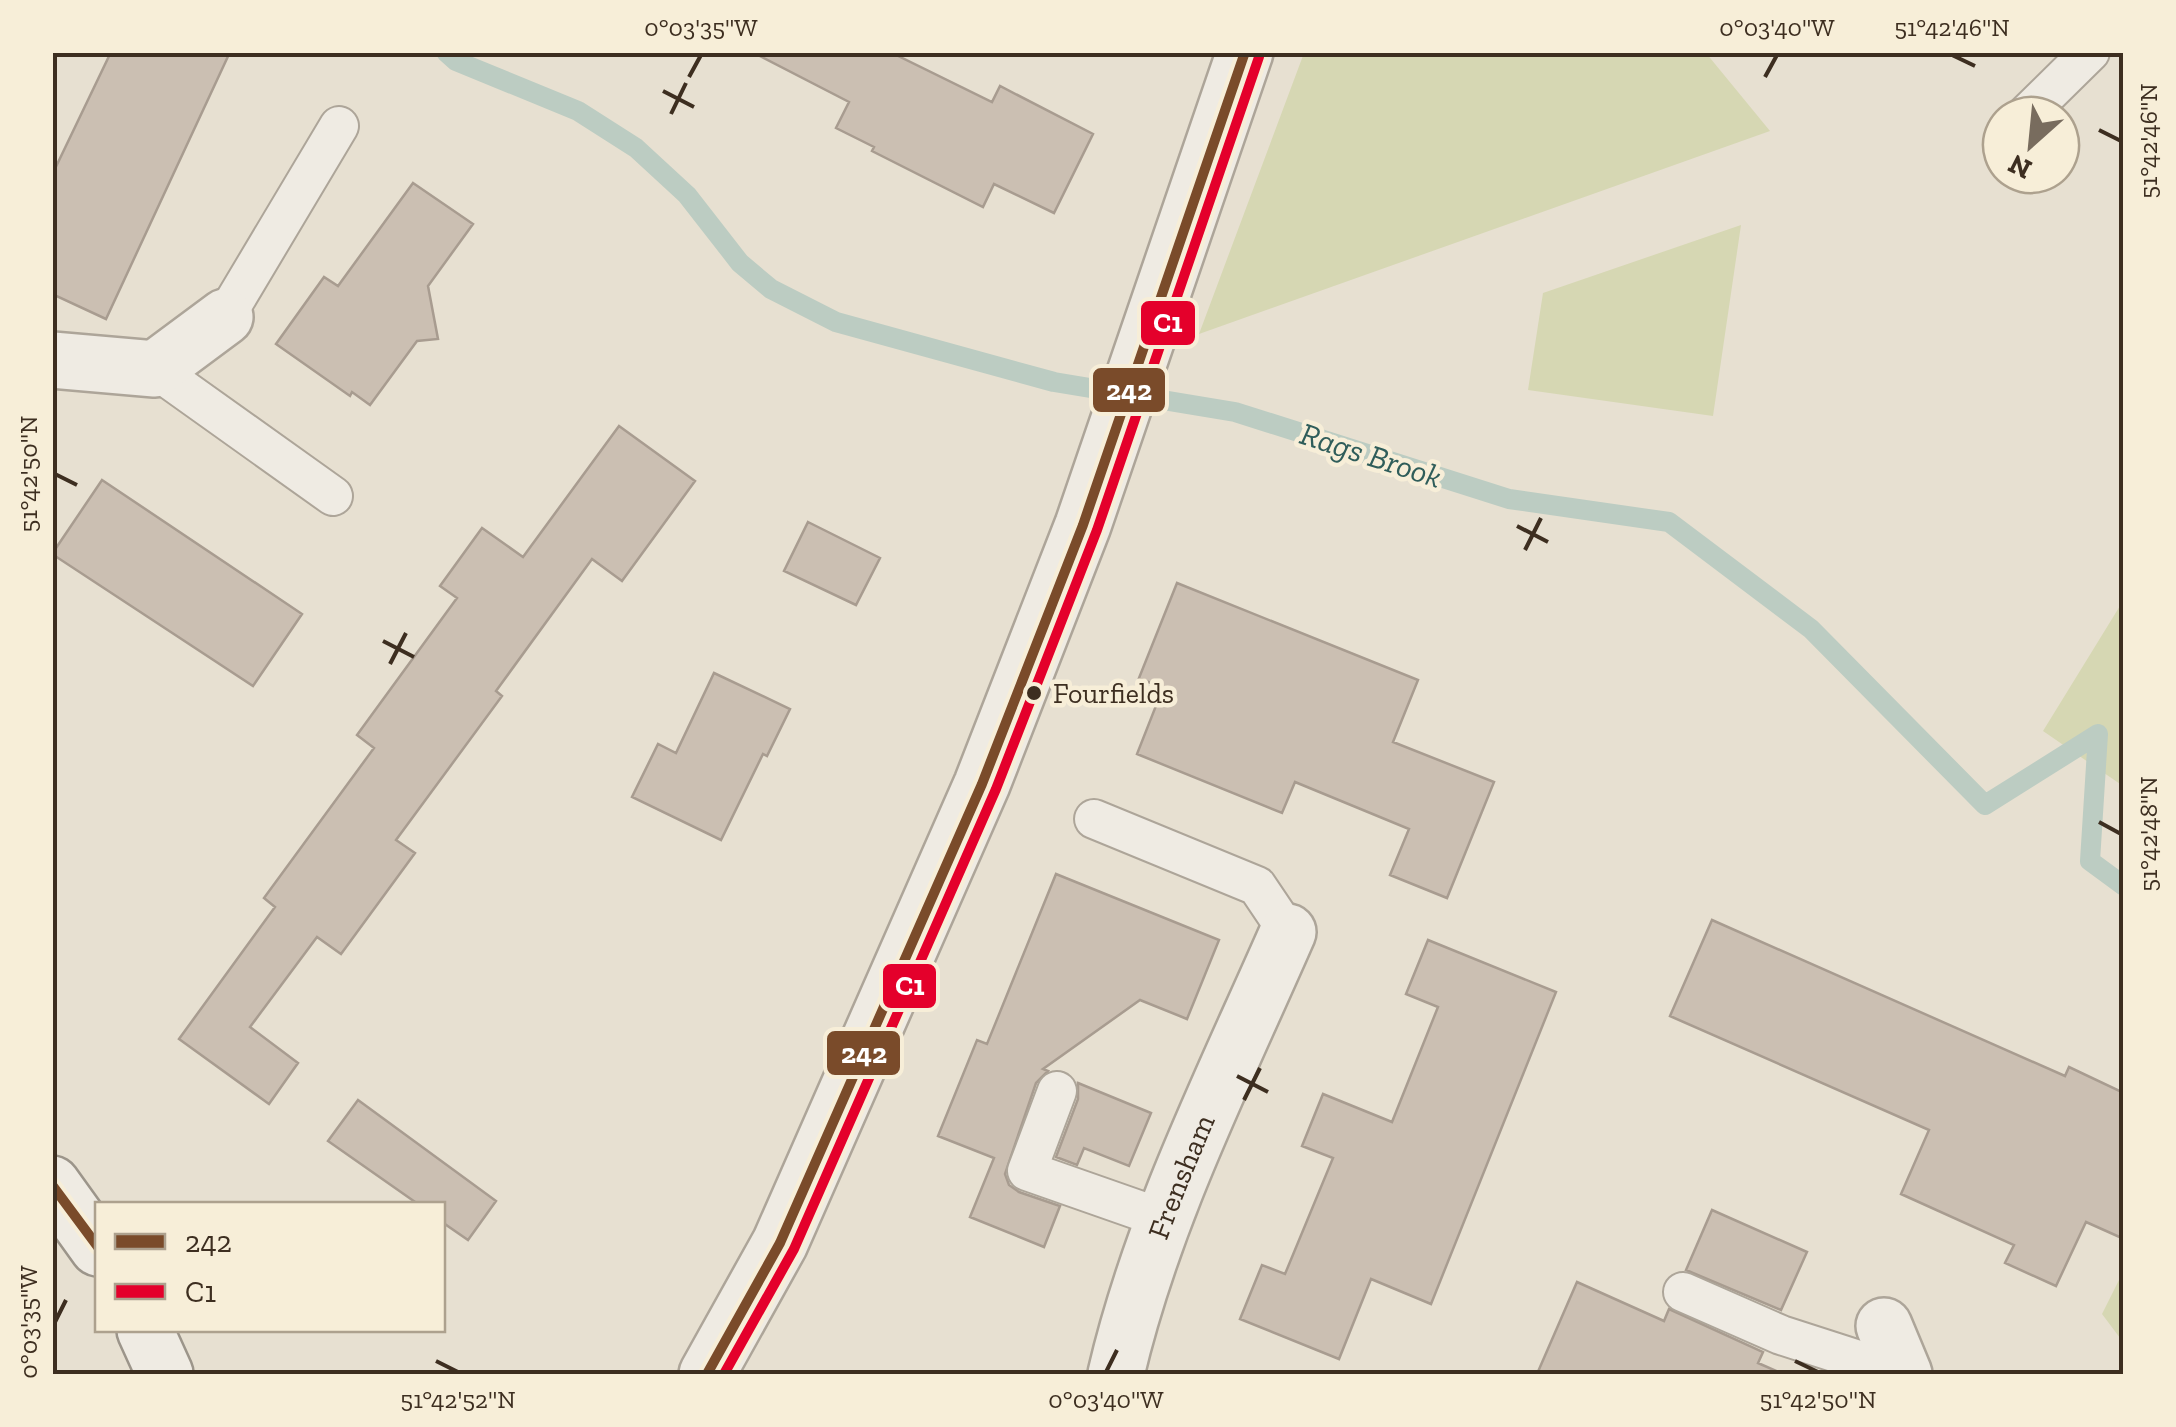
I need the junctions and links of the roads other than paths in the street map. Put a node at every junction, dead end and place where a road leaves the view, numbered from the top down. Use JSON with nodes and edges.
{"nodes":[{"id":1,"x":1245,"y":52,"type":"edge"},
{"id":2,"x":2090,"y":52,"type":"edge"},
{"id":3,"x":2046,"y":95,"type":"edge"},
{"id":4,"x":339,"y":126,"type":"dead end"},
{"id":5,"x":224,"y":317,"type":"joint"},
{"id":6,"x":52,"y":360,"type":"edge"},
{"id":7,"x":156,"y":369,"type":"junction"},
{"id":8,"x":333,"y":496,"type":"dead end"},
{"id":9,"x":1094,"y":819,"type":"dead end"},
{"id":10,"x":1288,"y":932,"type":"joint"},
{"id":11,"x":1057,"y":1090,"type":"dead end"},
{"id":12,"x":52,"y":1184,"type":"edge"},
{"id":13,"x":1164,"y":1219,"type":"junction"},
{"id":14,"x":95,"y":1244,"type":"edge"},
{"id":15,"x":1683,"y":1292,"type":"dead end"},
{"id":16,"x":147,"y":1332,"type":"edge"},
{"id":17,"x":1897,"y":1358,"type":"edge"},
{"id":18,"x":165,"y":1374,"type":"edge"},
{"id":19,"x":706,"y":1374,"type":"edge"},
{"id":20,"x":1116,"y":1374,"type":"edge"}],
"edges":[{"from":1,"to":19,"type":"street"},
{"from":2,"to":3,"type":"lane"},
{"from":4,"to":5,"type":"lane"},
{"from":5,"to":7,"type":"street"},
{"from":6,"to":7,"type":"street"},
{"from":7,"to":8,"type":"lane"},
{"from":9,"to":10,"type":"lane"},
{"from":10,"to":13,"type":"street","name":"Frensham"},
{"from":11,"to":13,"type":"lane"},
{"from":12,"to":14,"type":"street"},
{"from":13,"to":20,"type":"street","name":"Frensham"},
{"from":15,"to":17,"type":"lane"},
{"from":16,"to":18,"type":"street"}]}
